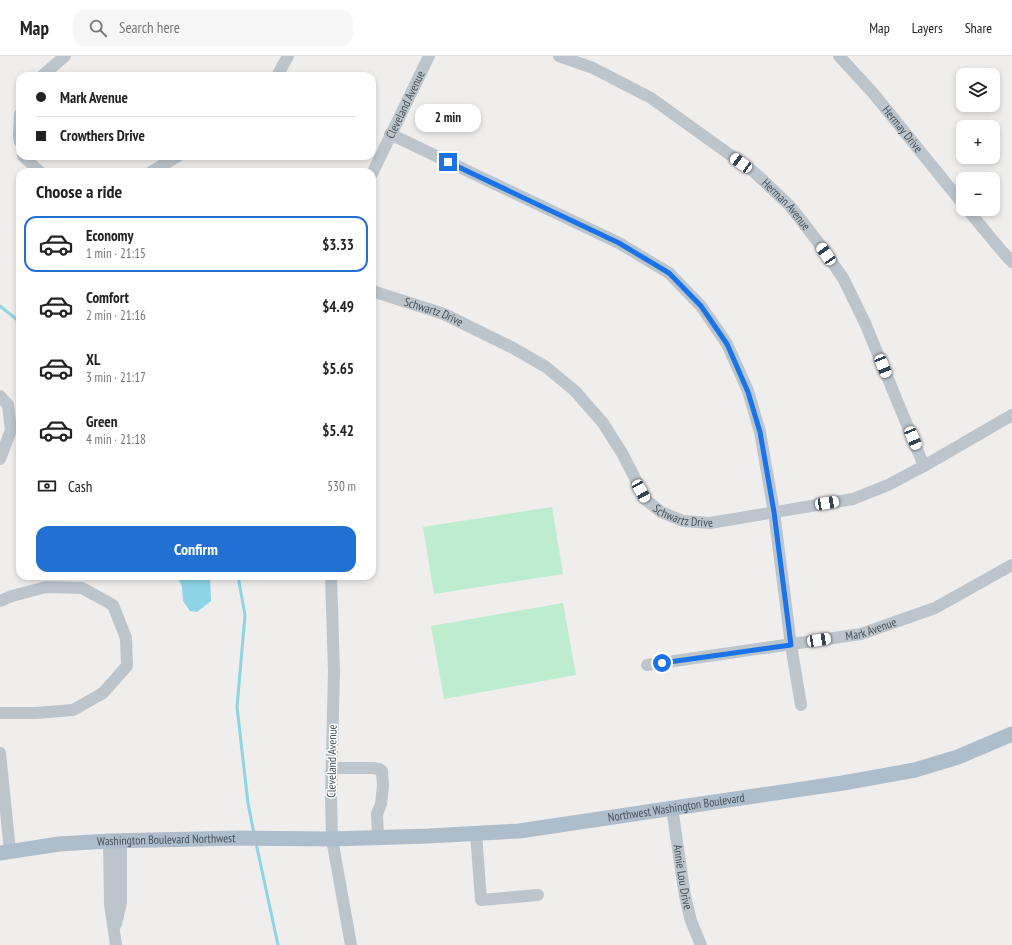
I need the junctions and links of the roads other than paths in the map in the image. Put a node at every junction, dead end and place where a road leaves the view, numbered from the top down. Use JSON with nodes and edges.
{"nodes":[{"id":1,"x":65,"y":56,"type":"edge"},
{"id":2,"x":288,"y":56,"type":"edge"},
{"id":3,"x":429,"y":56,"type":"edge"},
{"id":4,"x":559,"y":56,"type":"edge"},
{"id":5,"x":839,"y":56,"type":"edge"},
{"id":6,"x":47,"y":72,"type":"edge"},
{"id":7,"x":279,"y":72,"type":"edge"},
{"id":8,"x":390,"y":134,"type":"junction"},
{"id":9,"x":27,"y":160,"type":"edge"},
{"id":10,"x":172,"y":160,"type":"edge"},
{"id":11,"x":36,"y":168,"type":"edge"},
{"id":12,"x":158,"y":168,"type":"edge"},
{"id":13,"x":375,"y":168,"type":"edge"},
{"id":14,"x":956,"y":195,"type":"edge"},
{"id":15,"x":973,"y":216,"type":"edge"},
{"id":16,"x":1012,"y":262,"type":"edge"},
{"id":17,"x":376,"y":292,"type":"edge"},
{"id":18,"x":0,"y":396,"type":"edge"},
{"id":19,"x":1012,"y":415,"type":"edge"},
{"id":20,"x":0,"y":460,"type":"edge"},
{"id":21,"x":924,"y":466,"type":"junction"},
{"id":22,"x":774,"y":512,"type":"junction"},
{"id":23,"x":1012,"y":565,"type":"edge"},
{"id":24,"x":331,"y":580,"type":"edge"},
{"id":25,"x":0,"y":601,"type":"edge"},
{"id":26,"x":791,"y":645,"type":"junction"},
{"id":27,"x":647,"y":665,"type":"dead end"},
{"id":28,"x":801,"y":705,"type":"dead end"},
{"id":29,"x":0,"y":712,"type":"edge"},
{"id":30,"x":1012,"y":734,"type":"edge"},
{"id":31,"x":0,"y":753,"type":"edge"},
{"id":32,"x":332,"y":768,"type":"junction"},
{"id":33,"x":672,"y":808,"type":"junction"},
{"id":34,"x":476,"y":833,"type":"junction"},
{"id":35,"x":378,"y":837,"type":"junction"},
{"id":36,"x":332,"y":839,"type":"junction"},
{"id":37,"x":115,"y":841,"type":"junction"},
{"id":38,"x":5,"y":852,"type":"edge"},
{"id":39,"x":538,"y":895,"type":"dead end"},
{"id":40,"x":116,"y":945,"type":"edge"},
{"id":41,"x":351,"y":945,"type":"edge"},
{"id":42,"x":701,"y":945,"type":"edge"}],
"edges":[{"from":1,"to":6,"type":"street"},
{"from":2,"to":7,"type":"street"},
{"from":3,"to":8,"type":"street","name":"Cleveland Avenue"},
{"from":4,"to":21,"type":"street","name":"Herman Avenue"},
{"from":5,"to":14,"type":"street","name":"Hermay Drive"},
{"from":8,"to":13,"type":"street","name":"Cleveland Avenue"},
{"from":8,"to":22,"type":"street"},
{"from":9,"to":11,"type":"street"},
{"from":10,"to":12,"type":"street"},
{"from":15,"to":16,"type":"street"},
{"from":17,"to":22,"type":"street","name":"Schwartz Drive"},
{"from":18,"to":20,"type":"street"},
{"from":19,"to":21,"type":"street","name":"Schwartz Drive"},
{"from":21,"to":22,"type":"street","name":"Schwartz Drive"},
{"from":22,"to":26,"type":"street"},
{"from":23,"to":26,"type":"street","name":"Mark Avenue"},
{"from":24,"to":32,"type":"street","name":"Cleveland Avenue"},
{"from":25,"to":29,"type":"street"},
{"from":26,"to":27,"type":"street","name":"Mark Avenue"},
{"from":26,"to":28,"type":"street"},
{"from":30,"to":33,"type":"main road","name":"Northwest Washington Boulevard"},
{"from":31,"to":38,"type":"street"},
{"from":32,"to":35,"type":"street"},
{"from":32,"to":36,"type":"street","name":"Cleveland Avenue"},
{"from":33,"to":34,"type":"main road","name":"Northwest Washington Boulevard"},
{"from":33,"to":42,"type":"street","name":"Annie Lou Drive"},
{"from":34,"to":35,"type":"main road","name":"Northwest Washington Boulevard"},
{"from":34,"to":39,"type":"street"},
{"from":35,"to":36,"type":"main road","name":"Northwest Washington Boulevard"},
{"from":36,"to":37,"type":"main road","name":"Washington Boulevard Northwest"},
{"from":36,"to":41,"type":"street","name":"Cleveland Avenue"},
{"from":37,"to":38,"type":"main road","name":"Washington Boulevard Northwest"},
{"from":37,"to":40,"type":"street"}]}
